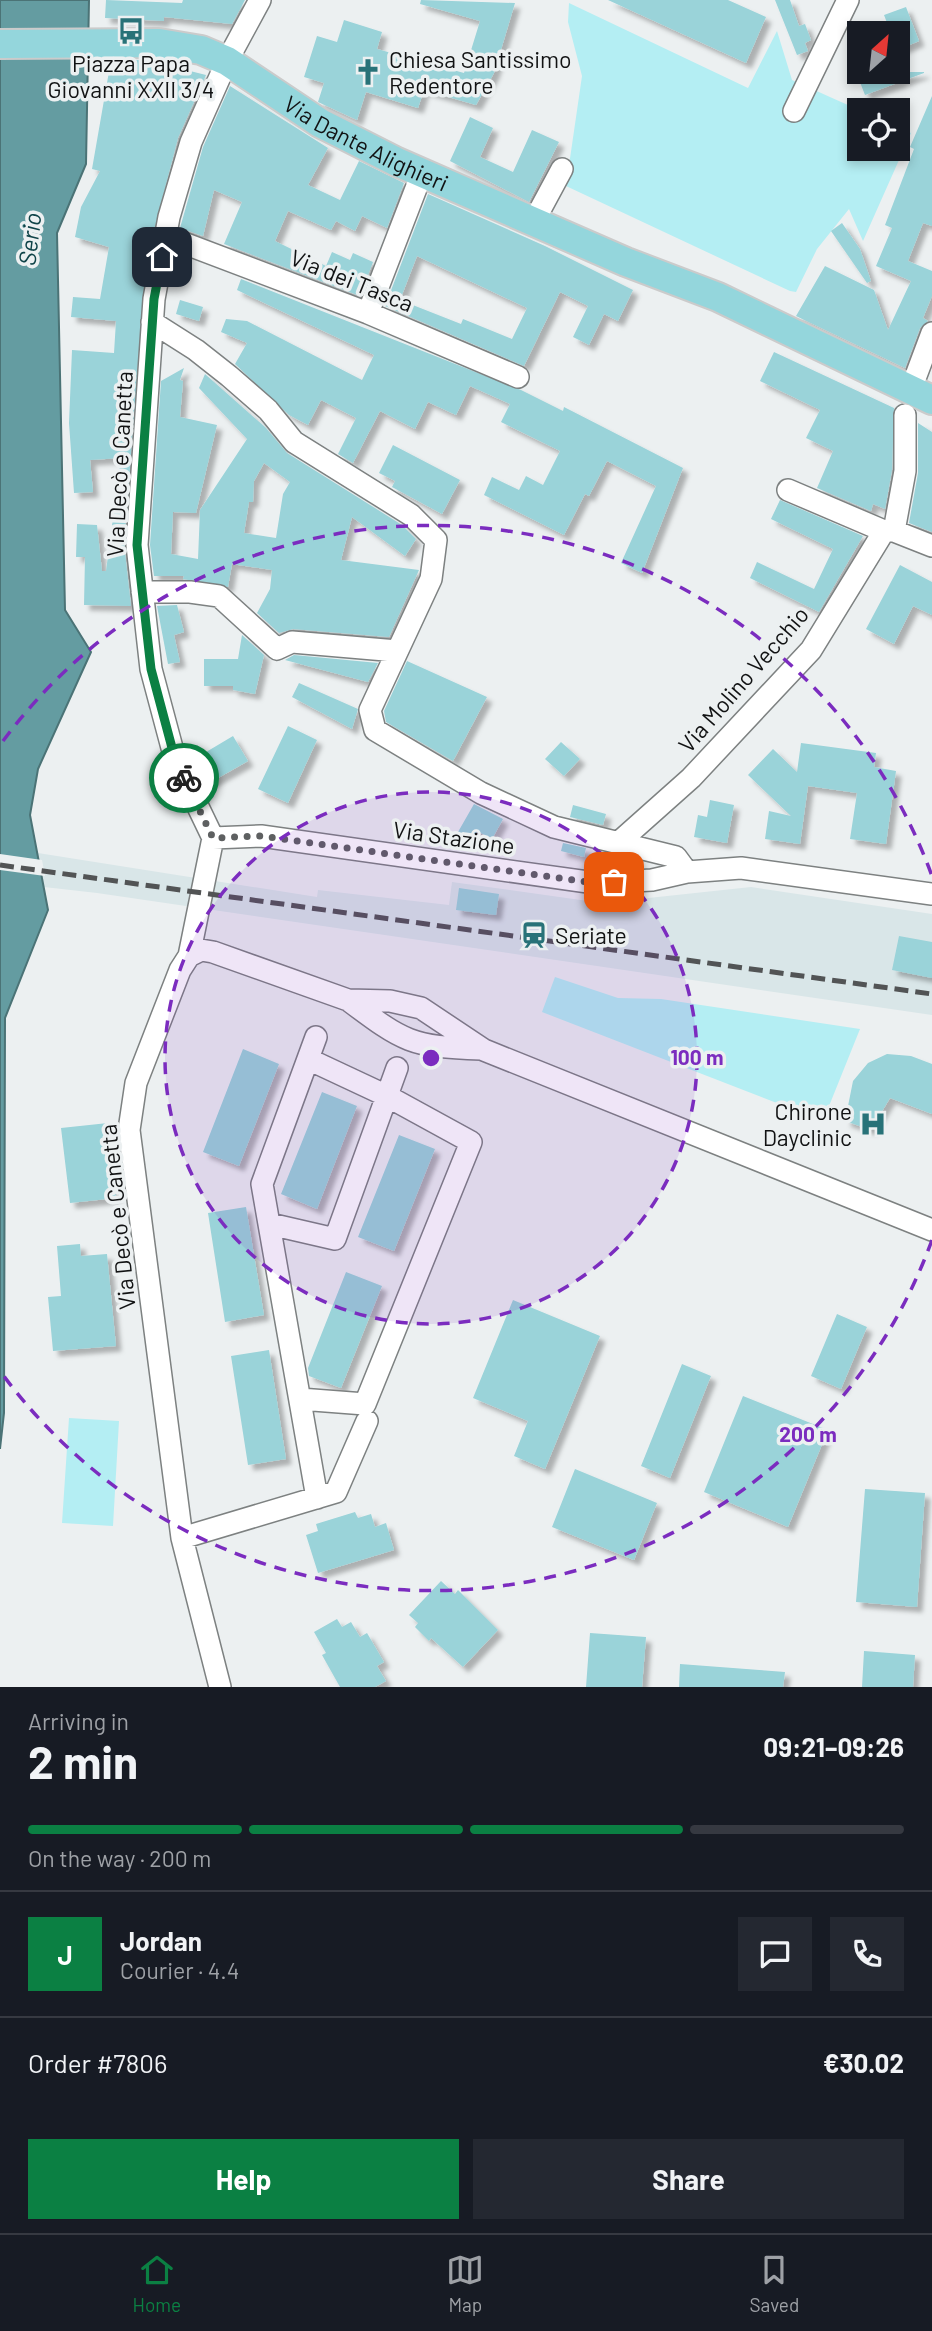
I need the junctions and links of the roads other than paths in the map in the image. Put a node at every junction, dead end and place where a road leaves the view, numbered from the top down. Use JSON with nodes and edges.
{"nodes":[{"id":1,"x":260,"y":0,"type":"edge"},
{"id":2,"x":848,"y":0,"type":"edge"},
{"id":3,"x":0,"y":44,"type":"edge"},
{"id":4,"x":228,"y":61,"type":"junction"},
{"id":5,"x":794,"y":111,"type":"dead end"},
{"id":6,"x":562,"y":169,"type":"dead end"},
{"id":7,"x":422,"y":173,"type":"junction"},
{"id":8,"x":534,"y":221,"type":"junction"},
{"id":9,"x":165,"y":236,"type":"junction"},
{"id":10,"x":368,"y":313,"type":"junction"},
{"id":11,"x":152,"y":322,"type":"junction"},
{"id":12,"x":932,"y":333,"type":"edge"},
{"id":13,"x":518,"y":377,"type":"dead end"},
{"id":14,"x":920,"y":406,"type":"edge"},
{"id":15,"x":788,"y":489,"type":"dead end"},
{"id":16,"x":889,"y":531,"type":"junction"},
{"id":17,"x":932,"y":547,"type":"edge"},
{"id":18,"x":142,"y":592,"type":"junction"},
{"id":19,"x":397,"y":651,"type":"junction"},
{"id":20,"x":213,"y":838,"type":"junction"},
{"id":21,"x":618,"y":843,"type":"junction"},
{"id":22,"x":687,"y":872,"type":"junction"},
{"id":23,"x":932,"y":894,"type":"edge"},
{"id":24,"x":189,"y":956,"type":"junction"},
{"id":25,"x":348,"y":1000,"type":"junction"},
{"id":26,"x":390,"y":1001,"type":"junction"},
{"id":27,"x":379,"y":1023,"type":"junction"},
{"id":28,"x":316,"y":1037,"type":"dead end"},
{"id":29,"x":444,"y":1038,"type":"junction"},
{"id":30,"x":308,"y":1059,"type":"junction"},
{"id":31,"x":397,"y":1068,"type":"dead end"},
{"id":32,"x":387,"y":1096,"type":"junction"},
{"id":33,"x":270,"y":1224,"type":"junction"},
{"id":34,"x":932,"y":1230,"type":"edge"},
{"id":35,"x":300,"y":1399,"type":"junction"},
{"id":36,"x":367,"y":1421,"type":"dead end"},
{"id":37,"x":317,"y":1498,"type":"junction"},
{"id":38,"x":182,"y":1538,"type":"junction"},
{"id":39,"x":220,"y":1687,"type":"edge"}],
"edges":[{"from":1,"to":4,"type":"street","name":"Via Decò e Canetta"},
{"from":2,"to":5,"type":"street"},
{"from":3,"to":4,"type":"main road","name":"Via Dante Alighieri"},
{"from":4,"to":7,"type":"main road","name":"Via Dante Alighieri"},
{"from":4,"to":9,"type":"street","name":"Via Decò e Canetta"},
{"from":6,"to":8,"type":"street"},
{"from":7,"to":8,"type":"main road","name":"Via Dante Alighieri"},
{"from":7,"to":10,"type":"street"},
{"from":8,"to":14,"type":"main road","name":"Via Dante Alighieri"},
{"from":9,"to":10,"type":"street","name":"Via dei Tasca"},
{"from":9,"to":11,"type":"street","name":"Via Decò e Canetta"},
{"from":10,"to":13,"type":"street","name":"Via dei Tasca"},
{"from":11,"to":18,"type":"street","name":"Via Decò e Canetta"},
{"from":11,"to":19,"type":"street"},
{"from":12,"to":14,"type":"street"},
{"from":14,"to":16,"type":"street","name":"Via Molino Vecchio"},
{"from":15,"to":16,"type":"street"},
{"from":16,"to":17,"type":"street"},
{"from":16,"to":21,"type":"street","name":"Via Molino Vecchio"},
{"from":18,"to":19,"type":"street"},
{"from":18,"to":20,"type":"street","name":"Via Decò e Canetta"},
{"from":19,"to":21,"type":"street"},
{"from":20,"to":22,"type":"street","name":"Via Stazione"},
{"from":20,"to":24,"type":"street","name":"Via Decò e Canetta"},
{"from":21,"to":22,"type":"street"},
{"from":22,"to":23,"type":"street","name":"Via Stazione"},
{"from":24,"to":25,"type":"street"},
{"from":24,"to":38,"type":"street","name":"Via Decò e Canetta"},
{"from":25,"to":26,"type":"street"},
{"from":25,"to":27,"type":"street"},
{"from":26,"to":27,"type":"street"},
{"from":26,"to":29,"type":"street"},
{"from":27,"to":29,"type":"street"},
{"from":28,"to":30,"type":"street"},
{"from":29,"to":34,"type":"street"},
{"from":30,"to":32,"type":"street"},
{"from":30,"to":33,"type":"street"},
{"from":31,"to":32,"type":"street"},
{"from":32,"to":33,"type":"street"},
{"from":32,"to":35,"type":"street"},
{"from":33,"to":35,"type":"street"},
{"from":35,"to":37,"type":"street"},
{"from":36,"to":37,"type":"street"},
{"from":37,"to":38,"type":"street"},
{"from":38,"to":39,"type":"street","name":"Via Decò e Canetta"}]}
